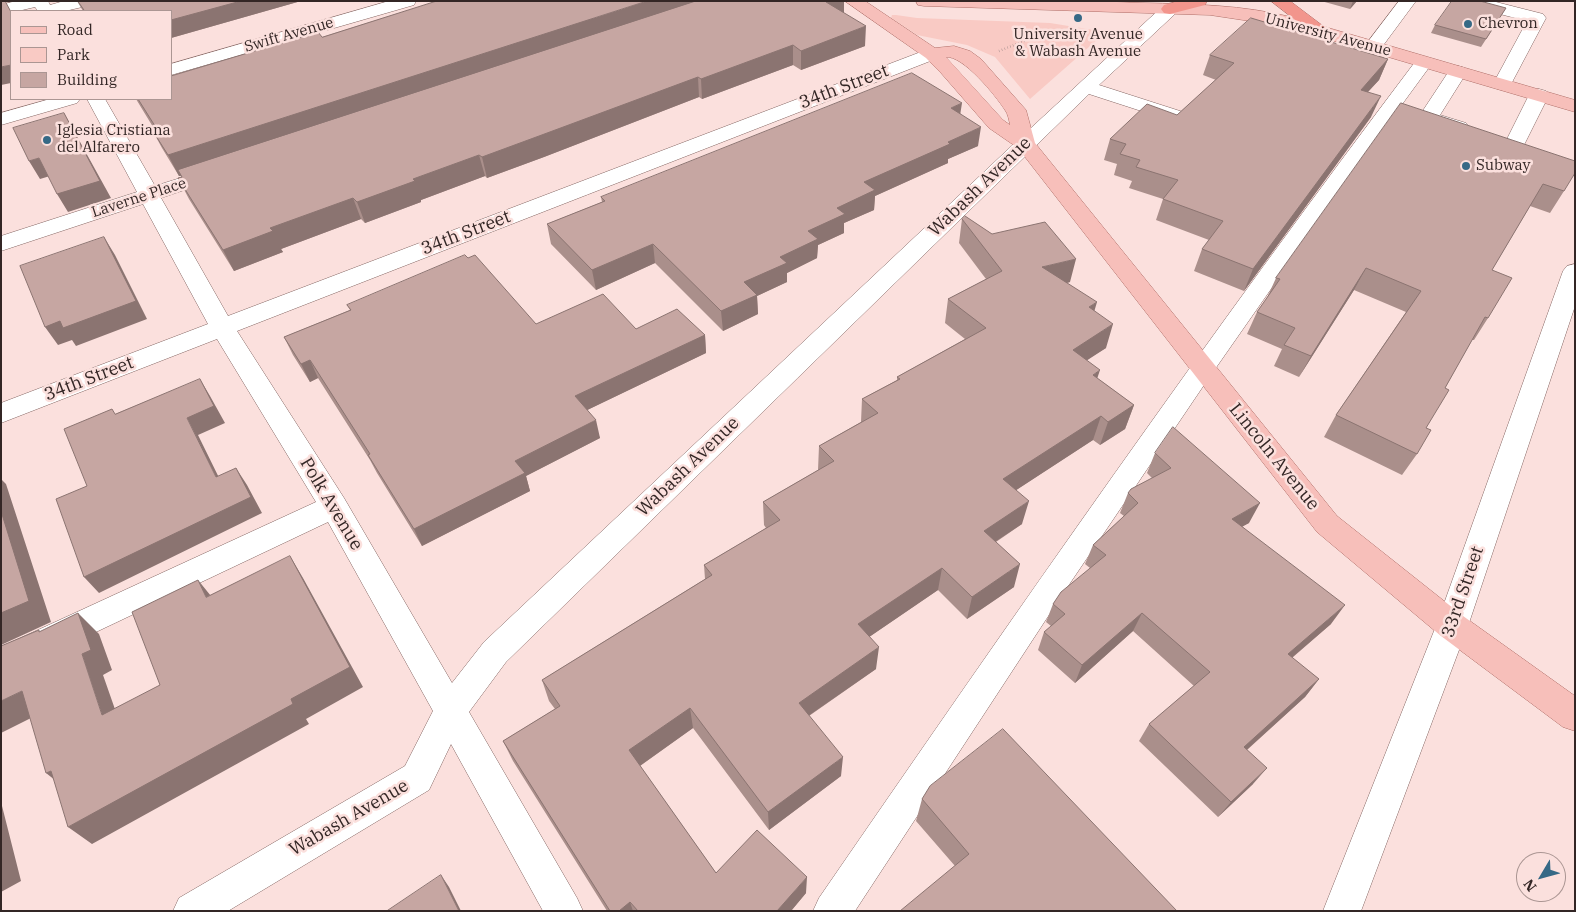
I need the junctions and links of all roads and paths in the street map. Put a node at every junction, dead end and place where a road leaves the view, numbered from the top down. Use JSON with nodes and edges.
{"nodes":[{"id":1,"x":39,"y":1,"type":"edge"},
{"id":2,"x":84,"y":1,"type":"edge"},
{"id":3,"x":408,"y":1,"type":"edge"},
{"id":4,"x":854,"y":1,"type":"edge"},
{"id":5,"x":924,"y":1,"type":"edge"},
{"id":6,"x":1199,"y":1,"type":"edge"},
{"id":7,"x":1279,"y":1,"type":"edge"},
{"id":8,"x":1408,"y":1,"type":"edge"},
{"id":9,"x":1471,"y":1,"type":"edge"},
{"id":10,"x":1175,"y":5,"type":"edge"},
{"id":11,"x":1,"y":10,"type":"edge"},
{"id":12,"x":50,"y":10,"type":"edge"},
{"id":13,"x":1055,"y":29,"type":"dead end"},
{"id":14,"x":1322,"y":32,"type":"junction"},
{"id":15,"x":1373,"y":47,"type":"junction"},
{"id":16,"x":995,"y":52,"type":"dead end"},
{"id":17,"x":932,"y":54,"type":"junction"},
{"id":18,"x":1424,"y":62,"type":"junction"},
{"id":19,"x":172,"y":70,"type":"edge"},
{"id":20,"x":1458,"y":72,"type":"junction"},
{"id":21,"x":1502,"y":84,"type":"junction"},
{"id":22,"x":1086,"y":87,"type":"junction"},
{"id":23,"x":1539,"y":95,"type":"junction"},
{"id":24,"x":67,"y":100,"type":"edge"},
{"id":25,"x":97,"y":100,"type":"edge"},
{"id":26,"x":1575,"y":106,"type":"edge"},
{"id":27,"x":1176,"y":116,"type":"edge"},
{"id":28,"x":1,"y":119,"type":"edge"},
{"id":29,"x":1476,"y":133,"type":"edge"},
{"id":30,"x":1495,"y":139,"type":"edge"},
{"id":31,"x":1025,"y":144,"type":"junction"},
{"id":32,"x":234,"y":166,"type":"edge"},
{"id":33,"x":150,"y":195,"type":"junction"},
{"id":34,"x":1,"y":244,"type":"edge"},
{"id":35,"x":1575,"y":270,"type":"edge"},
{"id":36,"x":222,"y":327,"type":"junction"},
{"id":37,"x":1202,"y":367,"type":"junction"},
{"id":38,"x":1,"y":413,"type":"edge"},
{"id":39,"x":334,"y":506,"type":"junction"},
{"id":40,"x":1452,"y":626,"type":"junction"},
{"id":41,"x":1,"y":663,"type":"edge"},
{"id":42,"x":450,"y":711,"type":"junction"},
{"id":43,"x":1570,"y":712,"type":"edge"},
{"id":44,"x":192,"y":911,"type":"edge"},
{"id":45,"x":564,"y":911,"type":"edge"},
{"id":46,"x":832,"y":911,"type":"edge"},
{"id":47,"x":1342,"y":911,"type":"edge"}],
"edges":[{"from":1,"to":11,"type":"street"},
{"from":2,"to":12,"type":"street"},
{"from":3,"to":19,"type":"street","name":"Swift Avenue"},
{"from":4,"to":17,"type":"main road"},
{"from":5,"to":10,"type":"main road","name":"University Avenue"},
{"from":6,"to":10,"type":"highway"},
{"from":7,"to":14,"type":"highway"},
{"from":8,"to":15,"type":"street"},
{"from":9,"to":21,"type":"street"},
{"from":10,"to":14,"type":"main road","name":"University Avenue"},
{"from":10,"to":22,"type":"street","name":"Wabash Avenue"},
{"from":13,"to":16,"type":"path"},
{"from":14,"to":15,"type":"main road","name":"University Avenue"},
{"from":15,"to":18,"type":"main road","name":"University Avenue"},
{"from":17,"to":31,"type":"main road","name":"Lincoln Avenue"},
{"from":17,"to":31,"type":"main road","name":"Lincoln Avenue"},
{"from":17,"to":36,"type":"street","name":"34th Street"},
{"from":18,"to":20,"type":"main road","name":"University Avenue"},
{"from":18,"to":37,"type":"street"},
{"from":20,"to":21,"type":"main road","name":"University Avenue"},
{"from":20,"to":29,"type":"street"},
{"from":21,"to":23,"type":"main road","name":"University Avenue"},
{"from":22,"to":27,"type":"street"},
{"from":22,"to":31,"type":"street","name":"Wabash Avenue"},
{"from":23,"to":26,"type":"main road","name":"University Avenue"},
{"from":23,"to":30,"type":"street"},
{"from":24,"to":28,"type":"street"},
{"from":25,"to":33,"type":"street","name":"Polk Avenue"},
{"from":31,"to":37,"type":"main road","name":"Lincoln Avenue"},
{"from":31,"to":42,"type":"street","name":"Wabash Avenue"},
{"from":32,"to":33,"type":"street","name":"Laverne Place"},
{"from":33,"to":34,"type":"street","name":"Laverne Place"},
{"from":33,"to":36,"type":"street","name":"Polk Avenue"},
{"from":35,"to":40,"type":"street","name":"33rd Street"},
{"from":36,"to":38,"type":"street","name":"34th Street"},
{"from":36,"to":39,"type":"street","name":"Polk Avenue"},
{"from":37,"to":40,"type":"main road","name":"Lincoln Avenue"},
{"from":37,"to":46,"type":"street"},
{"from":39,"to":41,"type":"street"},
{"from":39,"to":42,"type":"street","name":"Polk Avenue"},
{"from":40,"to":43,"type":"main road","name":"Lincoln Avenue"},
{"from":40,"to":47,"type":"street","name":"33rd Street"},
{"from":42,"to":44,"type":"street","name":"Wabash Avenue"},
{"from":42,"to":45,"type":"street","name":"Polk Avenue"}]}
